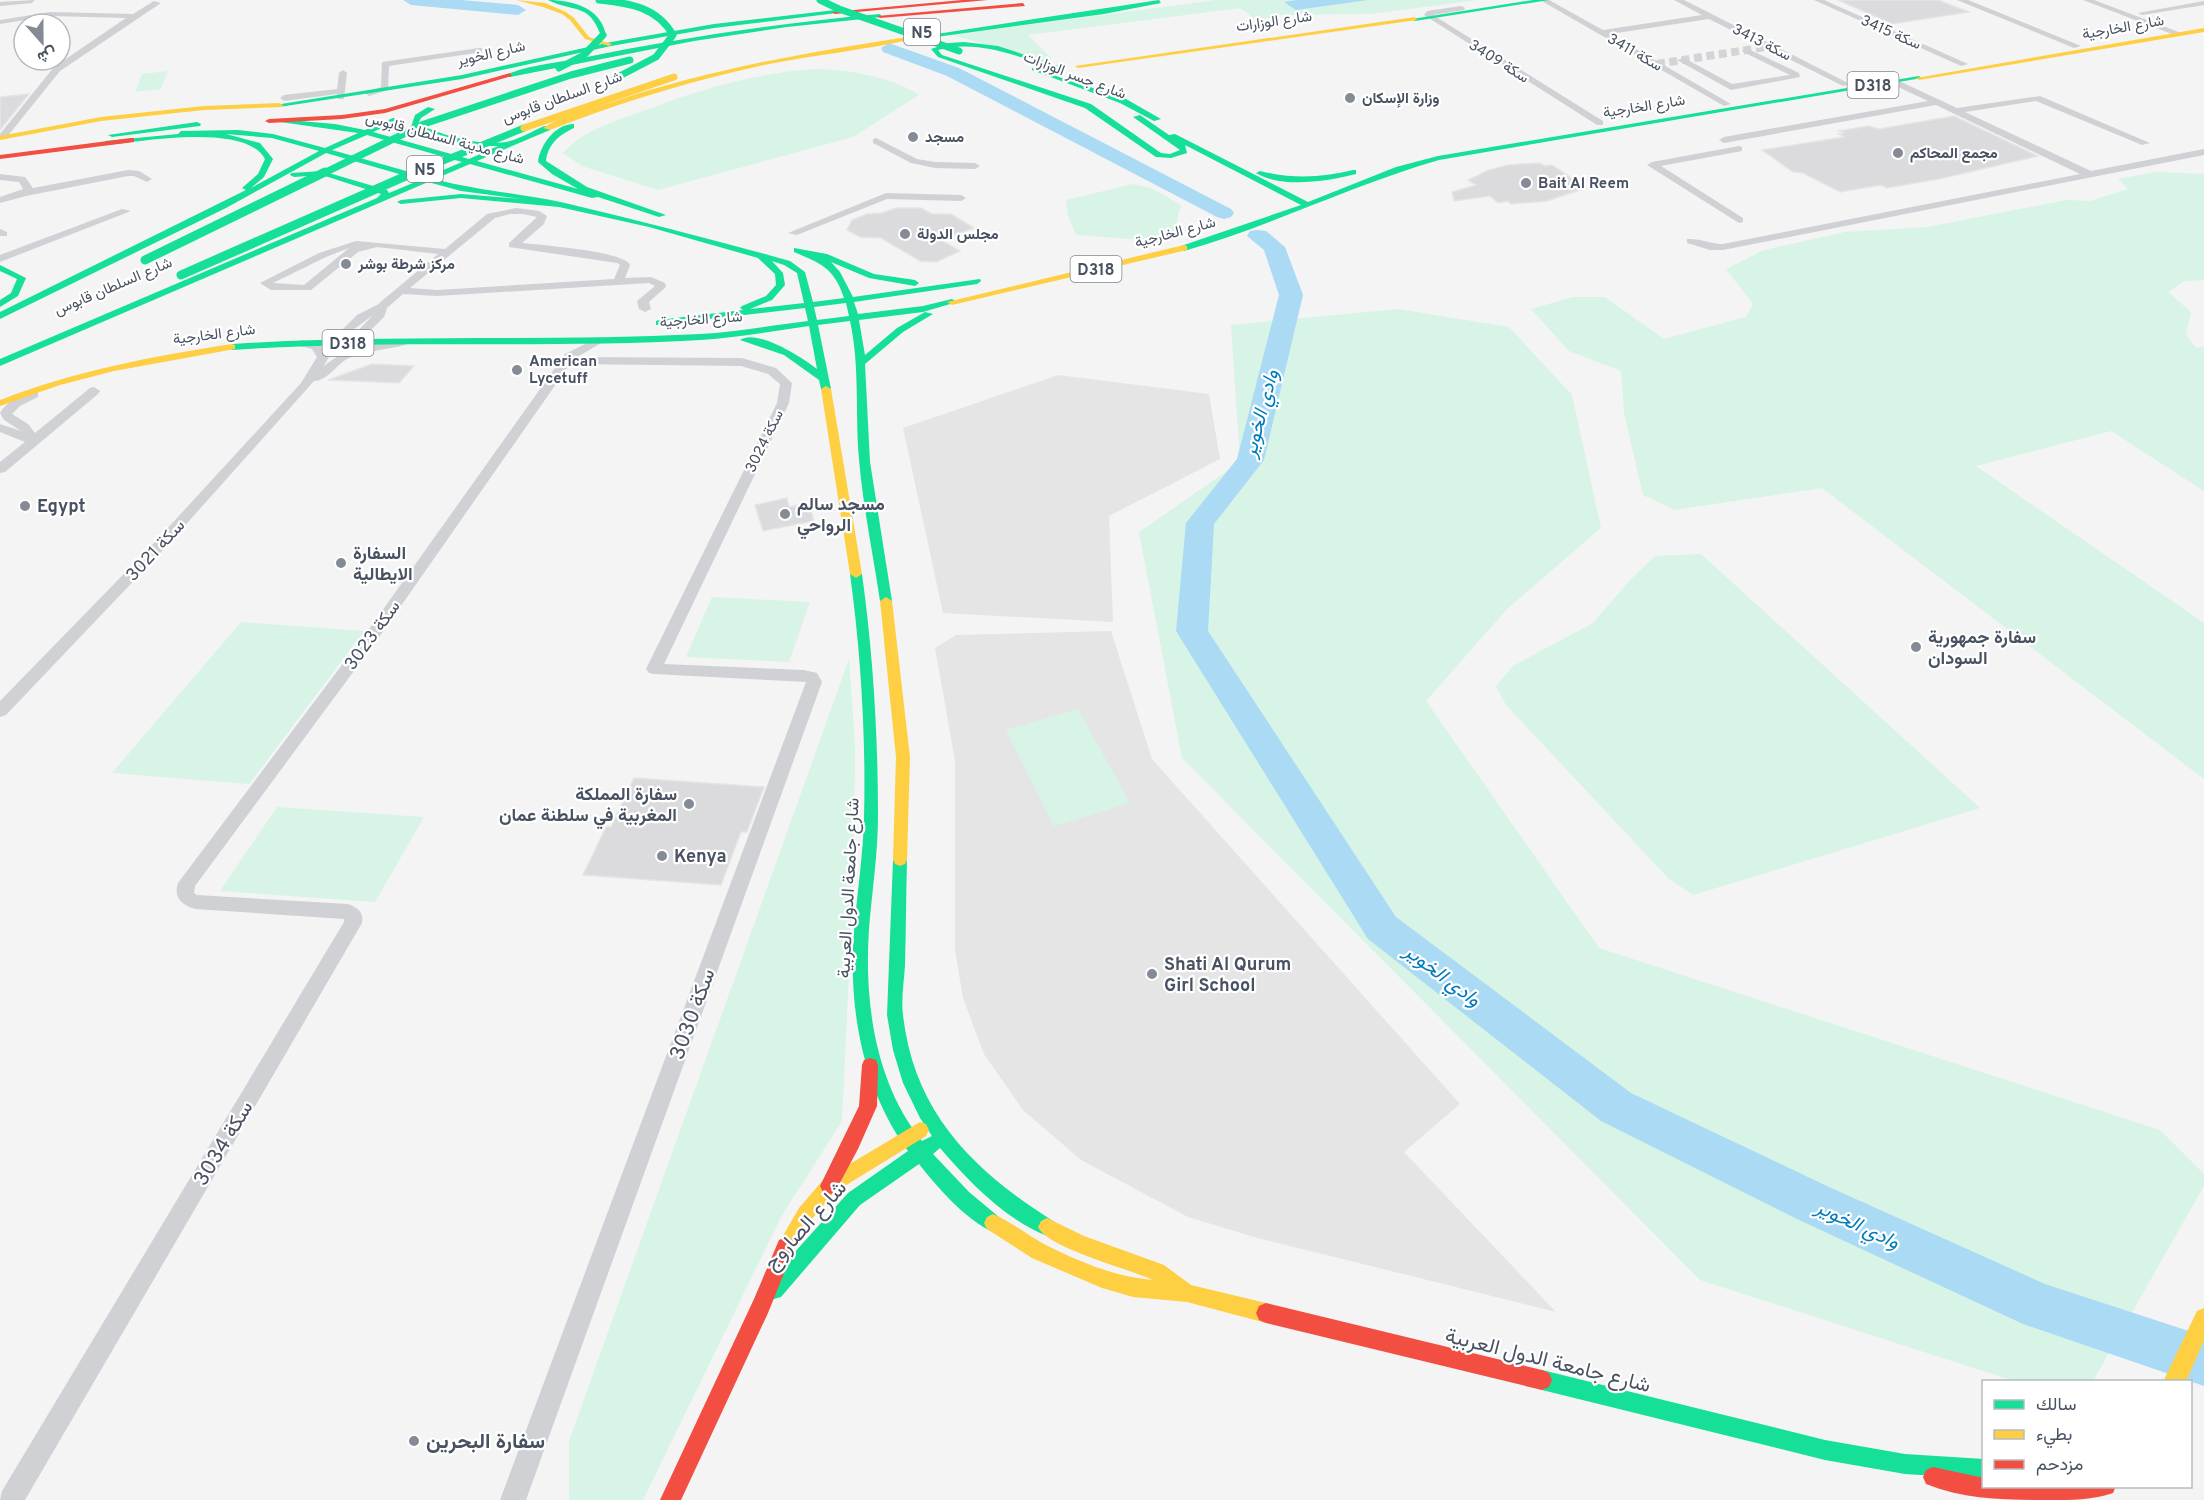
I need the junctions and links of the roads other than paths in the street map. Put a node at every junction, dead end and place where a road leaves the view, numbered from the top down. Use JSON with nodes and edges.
{"nodes":[{"id":1,"x":519,"y":0,"type":"edge"},
{"id":2,"x":551,"y":0,"type":"edge"},
{"id":3,"x":599,"y":0,"type":"edge"},
{"id":4,"x":836,"y":0,"type":"edge"},
{"id":5,"x":847,"y":0,"type":"edge"},
{"id":6,"x":985,"y":0,"type":"edge"},
{"id":7,"x":1100,"y":0,"type":"edge"},
{"id":8,"x":1518,"y":0,"type":"edge"},
{"id":9,"x":1544,"y":0,"type":"edge"},
{"id":10,"x":1678,"y":0,"type":"edge"},
{"id":11,"x":1818,"y":0,"type":"edge"},
{"id":12,"x":1961,"y":0,"type":"edge"},
{"id":13,"x":2087,"y":0,"type":"edge"},
{"id":14,"x":2107,"y":0,"type":"edge"},
{"id":15,"x":32,"y":1,"type":"edge"},
{"id":16,"x":1165,"y":1,"type":"edge"},
{"id":17,"x":157,"y":3,"type":"dead end"},
{"id":18,"x":812,"y":3,"type":"edge"},
{"id":19,"x":2204,"y":3,"type":"edge"},
{"id":20,"x":0,"y":4,"type":"edge"},
{"id":21,"x":1040,"y":5,"type":"dead end"},
{"id":22,"x":1461,"y":8,"type":"junction"},
{"id":23,"x":882,"y":9,"type":"junction"},
{"id":24,"x":828,"y":13,"type":"junction"},
{"id":25,"x":2142,"y":13,"type":"junction"},
{"id":26,"x":797,"y":15,"type":"junction"},
{"id":27,"x":134,"y":16,"type":"junction"},
{"id":28,"x":1429,"y":16,"type":"junction"},
{"id":29,"x":1712,"y":16,"type":"junction"},
{"id":30,"x":0,"y":22,"type":"edge"},
{"id":31,"x":2204,"y":24,"type":"edge"},
{"id":32,"x":576,"y":28,"type":"junction"},
{"id":33,"x":2204,"y":30,"type":"edge"},
{"id":34,"x":2178,"y":31,"type":"junction"},
{"id":35,"x":1602,"y":33,"type":"junction"},
{"id":36,"x":2133,"y":42,"type":"junction"},
{"id":37,"x":611,"y":44,"type":"junction"},
{"id":38,"x":2077,"y":46,"type":"junction"},
{"id":39,"x":965,"y":49,"type":"junction"},
{"id":40,"x":478,"y":50,"type":"dead end"},
{"id":41,"x":1746,"y":50,"type":"dead end"},
{"id":42,"x":1681,"y":60,"type":"dead end"},
{"id":43,"x":2015,"y":62,"type":"junction"},
{"id":44,"x":523,"y":63,"type":"junction"},
{"id":45,"x":1077,"y":64,"type":"junction"},
{"id":46,"x":1964,"y":64,"type":"junction"},
{"id":47,"x":343,"y":73,"type":"dead end"},
{"id":48,"x":1931,"y":75,"type":"junction"},
{"id":49,"x":504,"y":76,"type":"junction"},
{"id":50,"x":1887,"y":81,"type":"junction"},
{"id":51,"x":1846,"y":84,"type":"junction"},
{"id":52,"x":601,"y":85,"type":"dead end"},
{"id":53,"x":662,"y":89,"type":"junction"},
{"id":54,"x":456,"y":92,"type":"junction"},
{"id":55,"x":369,"y":93,"type":"junction"},
{"id":56,"x":342,"y":94,"type":"junction"},
{"id":57,"x":580,"y":94,"type":"dead end"},
{"id":58,"x":1820,"y":94,"type":"junction"},
{"id":59,"x":284,"y":98,"type":"dead end"},
{"id":60,"x":1769,"y":102,"type":"junction"},
{"id":61,"x":1938,"y":102,"type":"junction"},
{"id":62,"x":1727,"y":104,"type":"junction"},
{"id":63,"x":1955,"y":111,"type":"junction"},
{"id":64,"x":1699,"y":114,"type":"junction"},
{"id":65,"x":447,"y":115,"type":"junction"},
{"id":66,"x":122,"y":116,"type":"junction"},
{"id":67,"x":1137,"y":117,"type":"junction"},
{"id":68,"x":269,"y":121,"type":"junction"},
{"id":69,"x":1600,"y":123,"type":"junction"},
{"id":70,"x":1636,"y":124,"type":"junction"},
{"id":71,"x":47,"y":127,"type":"junction"},
{"id":72,"x":164,"y":128,"type":"junction"},
{"id":73,"x":365,"y":132,"type":"junction"},
{"id":74,"x":1580,"y":133,"type":"junction"},
{"id":75,"x":77,"y":135,"type":"junction"},
{"id":76,"x":2,"y":137,"type":"edge"},
{"id":77,"x":519,"y":140,"type":"junction"},
{"id":78,"x":1542,"y":140,"type":"junction"},
{"id":79,"x":1724,"y":140,"type":"dead end"},
{"id":80,"x":876,"y":141,"type":"dead end"},
{"id":81,"x":108,"y":143,"type":"junction"},
{"id":82,"x":2145,"y":143,"type":"dead end"},
{"id":83,"x":1739,"y":149,"type":"dead end"},
{"id":84,"x":327,"y":150,"type":"junction"},
{"id":85,"x":0,"y":151,"type":"edge"},
{"id":86,"x":2204,"y":152,"type":"edge"},
{"id":87,"x":0,"y":157,"type":"edge"},
{"id":88,"x":470,"y":162,"type":"junction"},
{"id":89,"x":975,"y":166,"type":"dead end"},
{"id":90,"x":1364,"y":168,"type":"junction"},
{"id":91,"x":1255,"y":174,"type":"junction"},
{"id":92,"x":2089,"y":174,"type":"junction"},
{"id":93,"x":0,"y":177,"type":"edge"},
{"id":94,"x":147,"y":178,"type":"dead end"},
{"id":95,"x":426,"y":180,"type":"junction"},
{"id":96,"x":388,"y":184,"type":"junction"},
{"id":97,"x":24,"y":193,"type":"junction"},
{"id":98,"x":244,"y":194,"type":"junction"},
{"id":99,"x":961,"y":198,"type":"dead end"},
{"id":100,"x":0,"y":200,"type":"edge"},
{"id":101,"x":379,"y":201,"type":"junction"},
{"id":102,"x":1302,"y":202,"type":"junction"},
{"id":103,"x":1268,"y":204,"type":"junction"},
{"id":104,"x":562,"y":205,"type":"junction"},
{"id":105,"x":223,"y":206,"type":"junction"},
{"id":106,"x":126,"y":211,"type":"dead end"},
{"id":107,"x":662,"y":215,"type":"junction"},
{"id":108,"x":1739,"y":220,"type":"dead end"},
{"id":109,"x":793,"y":233,"type":"dead end"},
{"id":110,"x":288,"y":241,"type":"junction"},
{"id":111,"x":1691,"y":241,"type":"dead end"},
{"id":112,"x":373,"y":245,"type":"junction"},
{"id":113,"x":445,"y":252,"type":"junction"},
{"id":114,"x":804,"y":252,"type":"junction"},
{"id":115,"x":762,"y":257,"type":"junction"},
{"id":116,"x":0,"y":259,"type":"edge"},
{"id":117,"x":1053,"y":266,"type":"junction"},
{"id":118,"x":0,"y":268,"type":"edge"},
{"id":119,"x":1063,"y":277,"type":"junction"},
{"id":120,"x":619,"y":281,"type":"junction"},
{"id":121,"x":973,"y":282,"type":"junction"},
{"id":122,"x":399,"y":291,"type":"junction"},
{"id":123,"x":851,"y":300,"type":"junction"},
{"id":124,"x":961,"y":301,"type":"junction"},
{"id":125,"x":0,"y":304,"type":"edge"},
{"id":126,"x":810,"y":306,"type":"junction"},
{"id":127,"x":381,"y":307,"type":"junction"},
{"id":128,"x":645,"y":309,"type":"dead end"},
{"id":129,"x":0,"y":316,"type":"edge"},
{"id":130,"x":855,"y":318,"type":"junction"},
{"id":131,"x":677,"y":321,"type":"junction"},
{"id":132,"x":814,"y":324,"type":"junction"},
{"id":133,"x":0,"y":329,"type":"edge"},
{"id":134,"x":345,"y":333,"type":"junction"},
{"id":135,"x":362,"y":333,"type":"junction"},
{"id":136,"x":702,"y":337,"type":"junction"},
{"id":137,"x":598,"y":340,"type":"junction"},
{"id":138,"x":407,"y":342,"type":"junction"},
{"id":139,"x":560,"y":342,"type":"junction"},
{"id":140,"x":301,"y":343,"type":"junction"},
{"id":141,"x":0,"y":353,"type":"edge"},
{"id":142,"x":567,"y":358,"type":"junction"},
{"id":143,"x":0,"y":363,"type":"edge"},
{"id":144,"x":861,"y":363,"type":"junction"},
{"id":145,"x":824,"y":379,"type":"junction"},
{"id":146,"x":65,"y":380,"type":"junction"},
{"id":147,"x":306,"y":385,"type":"junction"},
{"id":148,"x":0,"y":391,"type":"edge"},
{"id":149,"x":94,"y":391,"type":"dead end"},
{"id":150,"x":0,"y":403,"type":"edge"},
{"id":151,"x":0,"y":428,"type":"edge"},
{"id":152,"x":34,"y":440,"type":"junction"},
{"id":153,"x":0,"y":468,"type":"edge"},
{"id":154,"x":654,"y":669,"type":"joint"},
{"id":155,"x":0,"y":711,"type":"edge"},
{"id":156,"x":202,"y":903,"type":"joint"},
{"id":157,"x":871,"y":1053,"type":"junction"},
{"id":158,"x":932,"y":1123,"type":"junction"},
{"id":159,"x":943,"y":1137,"type":"junction"},
{"id":160,"x":908,"y":1138,"type":"junction"},
{"id":161,"x":919,"y":1153,"type":"junction"},
{"id":162,"x":829,"y":1186,"type":"junction"},
{"id":163,"x":1187,"y":1293,"type":"junction"},
{"id":164,"x":761,"y":1306,"type":"junction"},
{"id":165,"x":2204,"y":1318,"type":"edge"},
{"id":166,"x":2179,"y":1378,"type":"edge"},
{"id":167,"x":1900,"y":1465,"type":"junction"},
{"id":168,"x":1982,"y":1469,"type":"edge"},
{"id":169,"x":2092,"y":1488,"type":"edge"},
{"id":170,"x":11,"y":1500,"type":"edge"},
{"id":171,"x":513,"y":1500,"type":"edge"},
{"id":172,"x":670,"y":1500,"type":"edge"}],
"edges":[{"from":1,"to":32,"type":"main road"},
{"from":2,"to":65,"type":"main road","bridge":true},
{"from":3,"to":52,"type":"main road","bridge":true},
{"from":4,"to":18,"type":"main road"},
{"from":4,"to":39,"type":"main road","name":"شارع جسر الوزارات"},
{"from":5,"to":23,"type":"main road"},
{"from":6,"to":23,"type":"main road","name":"شارع الخوير"},
{"from":7,"to":65,"type":"main road","name":"شارع السلطان قابوس","number":"N5","bridge":true},
{"from":8,"to":22,"type":"main road","name":"شارع الوزارات"},
{"from":9,"to":28,"type":"main road","name":"شارع الوزارات"},
{"from":9,"to":35,"type":"street","name":"سكة 3411"},
{"from":10,"to":29,"type":"street","name":"سكة 3413"},
{"from":11,"to":46,"type":"street","name":"سكة 3415"},
{"from":12,"to":38,"type":"street"},
{"from":13,"to":34,"type":"street"},
{"from":14,"to":25,"type":"street"},
{"from":15,"to":20,"type":"street"},
{"from":16,"to":53,"type":"main road"},
{"from":16,"to":96,"type":"main road","name":"شارع السلطان قابوس","number":"N5","bridge":true},
{"from":17,"to":27,"type":"street"},
{"from":18,"to":24,"type":"main road"},
{"from":18,"to":26,"type":"main road"},
{"from":18,"to":39,"type":"main road","name":"شارع جسر الوزارات","bridge":true},
{"from":19,"to":25,"type":"street"},
{"from":21,"to":49,"type":"main road"},
{"from":22,"to":28,"type":"street"},
{"from":22,"to":45,"type":"main road","name":"شارع الوزارات"},
{"from":23,"to":24,"type":"main road","name":"شارع الخوير"},
{"from":24,"to":26,"type":"main road","name":"شارع الخوير"},
{"from":25,"to":34,"type":"street"},
{"from":26,"to":37,"type":"main road","name":"شارع الخوير"},
{"from":27,"to":30,"type":"street"},
{"from":27,"to":76,"type":"street"},
{"from":28,"to":45,"type":"main road","name":"شارع الوزارات"},
{"from":28,"to":69,"type":"street","name":"سكة 3409"},
{"from":29,"to":35,"type":"street"},
{"from":29,"to":51,"type":"street","name":"سكة 3413"},
{"from":31,"to":34,"type":"main road","name":"شارع الخارجية","number":"D318"},
{"from":32,"to":37,"type":"main road"},
{"from":32,"to":44,"type":"main road"},
{"from":33,"to":34,"type":"main road","name":"شارع الخارجية","number":"D318"},
{"from":34,"to":36,"type":"main road","name":"شارع الخارجية","number":"D318"},
{"from":34,"to":38,"type":"main road","name":"شارع الخارجية","number":"D318"},
{"from":35,"to":62,"type":"street","name":"سكة 3411"},
{"from":36,"to":38,"type":"main road"},
{"from":36,"to":43,"type":"main road","name":"شارع الخارجية","number":"D318"},
{"from":37,"to":44,"type":"main road","name":"شارع الخوير"},
{"from":38,"to":43,"type":"main road"},
{"from":38,"to":46,"type":"main road","name":"شارع الخارجية","number":"D318"},
{"from":39,"to":67,"type":"main road","name":"شارع جسر الوزارات"},
{"from":39,"to":91,"type":"main road","name":"شارع جسر الوزارات"},
{"from":40,"to":55,"type":"street"},
{"from":41,"to":42,"type":"street"},
{"from":43,"to":46,"type":"main road"},
{"from":43,"to":48,"type":"main road","name":"شارع الخارجية","number":"D318"},
{"from":44,"to":55,"type":"main road","name":"شارع الخوير"},
{"from":45,"to":67,"type":"main road"},
{"from":46,"to":48,"type":"main road"},
{"from":46,"to":50,"type":"main road","name":"شارع الخارجية","number":"D318"},
{"from":47,"to":56,"type":"street"},
{"from":48,"to":50,"type":"main road","name":"شارع الخارجية","number":"D318"},
{"from":49,"to":54,"type":"main road"},
{"from":49,"to":68,"type":"main road"},
{"from":50,"to":51,"type":"main road"},
{"from":50,"to":58,"type":"main road","name":"شارع الخارجية","number":"D318"},
{"from":50,"to":61,"type":"street"},
{"from":51,"to":58,"type":"main road"},
{"from":51,"to":62,"type":"main road","name":"شارع الخارجية","number":"D318"},
{"from":53,"to":77,"type":"main road"},
{"from":53,"to":107,"type":"main road"},
{"from":54,"to":73,"type":"main road"},
{"from":54,"to":77,"type":"main road"},
{"from":55,"to":56,"type":"main road","name":"شارع الخوير"},
{"from":56,"to":59,"type":"street"},
{"from":56,"to":66,"type":"main road","name":"شارع الخوير"},
{"from":57,"to":96,"type":"main road","bridge":true},
{"from":58,"to":60,"type":"main road","name":"شارع الخارجية","number":"D318"},
{"from":60,"to":62,"type":"main road"},
{"from":60,"to":64,"type":"main road","name":"شارع الخارجية","number":"D318"},
{"from":61,"to":63,"type":"street"},
{"from":61,"to":79,"type":"street"},
{"from":62,"to":64,"type":"main road"},
{"from":62,"to":69,"type":"main road","name":"شارع الخارجية","number":"D318"},
{"from":63,"to":82,"type":"street"},
{"from":63,"to":92,"type":"street"},
{"from":64,"to":70,"type":"main road","name":"شارع الخارجية","number":"D318"},
{"from":65,"to":133,"type":"main road","name":"شارع السلطان قابوس","number":"N5","bridge":true},
{"from":66,"to":71,"type":"main road","name":"شارع الخوير"},
{"from":66,"to":75,"type":"main road"},
{"from":67,"to":91,"type":"main road","name":"شارع جسر الوزارات"},
{"from":68,"to":72,"type":"main road","name":"شارع مدينة السلطان قابوس"},
{"from":68,"to":73,"type":"main road","name":"شارع مدينة السلطان قابوس"},
{"from":69,"to":70,"type":"main road"},
{"from":69,"to":74,"type":"main road"},
{"from":69,"to":78,"type":"main road","name":"شارع الخارجية","number":"D318"},
{"from":70,"to":74,"type":"main road","name":"شارع الخارجية","number":"D318"},
{"from":71,"to":75,"type":"main road"},
{"from":71,"to":76,"type":"main road","name":"شارع الخوير"},
{"from":72,"to":75,"type":"main road"},
{"from":72,"to":85,"type":"main road","name":"شارع مدينة السلطان قابوس"},
{"from":73,"to":84,"type":"main road"},
{"from":73,"to":88,"type":"main road","name":"شارع مدينة السلطان قابوس"},
{"from":74,"to":78,"type":"main road","name":"شارع الخارجية","number":"D318"},
{"from":77,"to":88,"type":"main road"},
{"from":78,"to":90,"type":"main road","name":"شارع الخارجية","number":"D318"},
{"from":78,"to":102,"type":"main road","name":"شارع الخارجية","number":"D318"},
{"from":80,"to":89,"type":"street"},
{"from":81,"to":84,"type":"main road"},
{"from":81,"to":87,"type":"main road"},
{"from":81,"to":105,"type":"main road"},
{"from":83,"to":108,"type":"street"},
{"from":84,"to":95,"type":"main road"},
{"from":84,"to":98,"type":"main road"},
{"from":86,"to":92,"type":"street"},
{"from":88,"to":95,"type":"main road"},
{"from":88,"to":107,"type":"main road","name":"شارع مدينة السلطان قابوس"},
{"from":90,"to":91,"type":"main road"},
{"from":90,"to":102,"type":"main road","name":"شارع الخارجية","number":"D318"},
{"from":91,"to":102,"type":"main road","name":"شارع جسر الوزارات"},
{"from":91,"to":103,"type":"main road"},
{"from":92,"to":111,"type":"street"},
{"from":93,"to":97,"type":"street"},
{"from":94,"to":97,"type":"street"},
{"from":95,"to":101,"type":"main road"},
{"from":95,"to":104,"type":"main road"},
{"from":96,"to":141,"type":"main road","name":"شارع السلطان قابوس","number":"N5","bridge":true},
{"from":97,"to":100,"type":"street"},
{"from":98,"to":101,"type":"main road"},
{"from":98,"to":105,"type":"main road"},
{"from":99,"to":109,"type":"street"},
{"from":101,"to":110,"type":"main road"},
{"from":102,"to":103,"type":"main road","name":"شارع الخارجية","number":"D318"},
{"from":102,"to":119,"type":"main road","name":"شارع الخارجية","number":"D318"},
{"from":103,"to":117,"type":"main road","name":"شارع الخارجية","number":"D318"},
{"from":104,"to":110,"type":"main road"},
{"from":104,"to":115,"type":"main road"},
{"from":105,"to":129,"type":"main road"},
{"from":106,"to":116,"type":"street"},
{"from":107,"to":114,"type":"main road","name":"شارع مدينة السلطان قابوس"},
{"from":110,"to":143,"type":"main road"},
{"from":112,"to":112,"type":"street"},
{"from":112,"to":113,"type":"street"},
{"from":113,"to":120,"type":"street"},
{"from":113,"to":122,"type":"street"},
{"from":114,"to":121,"type":"main road"},
{"from":114,"to":123,"type":"main road","name":"شارع مدينة السلطان قابوس"},
{"from":115,"to":126,"type":"main road"},
{"from":115,"to":131,"type":"main road"},
{"from":117,"to":119,"type":"main road"},
{"from":117,"to":121,"type":"main road","name":"شارع الخارجية","number":"D318"},
{"from":118,"to":125,"type":"main road"},
{"from":119,"to":124,"type":"main road","name":"شارع الخارجية","number":"D318"},
{"from":120,"to":122,"type":"street"},
{"from":120,"to":128,"type":"street"},
{"from":121,"to":123,"type":"main road","name":"شارع الخارجية","number":"D318"},
{"from":122,"to":127,"type":"street"},
{"from":123,"to":126,"type":"main road","name":"شارع الخارجية","number":"D318"},
{"from":123,"to":130,"type":"main road","name":"شارع جامعة الدول العربية"},
{"from":124,"to":130,"type":"main road","name":"شارع الخارجية","number":"D318"},
{"from":124,"to":144,"type":"main road"},
{"from":126,"to":131,"type":"main road","name":"شارع الخارجية","number":"D318"},
{"from":126,"to":132,"type":"main road","name":"شارع جامعة الدول العربية"},
{"from":127,"to":134,"type":"street"},
{"from":127,"to":135,"type":"street"},
{"from":130,"to":132,"type":"main road","name":"شارع الخارجية","number":"D318"},
{"from":130,"to":144,"type":"main road","name":"شارع جامعة الدول العربية"},
{"from":131,"to":135,"type":"main road","name":"شارع الخارجية","number":"D318"},
{"from":132,"to":136,"type":"main road","name":"شارع الخارجية","number":"D318"},
{"from":132,"to":145,"type":"main road","name":"شارع جامعة الدول العربية"},
{"from":134,"to":135,"type":"main road","name":"شارع الخارجية","number":"D318"},
{"from":134,"to":148,"type":"main road","name":"شارع الخارجية","number":"D318"},
{"from":136,"to":137,"type":"main road","name":"شارع الخارجية","number":"D318"},
{"from":136,"to":145,"type":"main road"},
{"from":137,"to":139,"type":"main road","name":"شارع الخارجية","number":"D318"},
{"from":137,"to":142,"type":"street","name":"سكة 3023"},
{"from":138,"to":139,"type":"main road","name":"شارع الخارجية","number":"D318"},
{"from":138,"to":140,"type":"main road","name":"شارع الخارجية","number":"D318"},
{"from":138,"to":147,"type":"street","name":"سكة 3021"},
{"from":139,"to":142,"type":"street"},
{"from":140,"to":146,"type":"main road","name":"شارع الخارجية","number":"D318"},
{"from":140,"to":147,"type":"street","name":"سكة 3021"},
{"from":142,"to":154,"type":"street","name":"سكة 3024"},
{"from":142,"to":156,"type":"street","name":"سكة 3023"},
{"from":144,"to":158,"type":"main road","name":"شارع جامعة الدول العربية"},
{"from":145,"to":157,"type":"main road","name":"شارع جامعة الدول العربية"},
{"from":146,"to":150,"type":"main road","name":"شارع الخارجية","number":"D318"},
{"from":146,"to":152,"type":"street"},
{"from":147,"to":155,"type":"street","name":"سكة 3021"},
{"from":149,"to":152,"type":"street"},
{"from":151,"to":152,"type":"street"},
{"from":152,"to":153,"type":"street"},
{"from":154,"to":171,"type":"street","name":"سكة 3030"},
{"from":156,"to":170,"type":"street","name":"سكة 3034"},
{"from":157,"to":160,"type":"main road","name":"شارع جامعة الدول العربية"},
{"from":157,"to":162,"type":"main road"},
{"from":158,"to":159,"type":"main road","name":"شارع جامعة الدول العربية"},
{"from":158,"to":160,"type":"main road","name":"شارع الصاروج"},
{"from":159,"to":161,"type":"main road","name":"شارع الصاروج"},
{"from":159,"to":163,"type":"main road","name":"شارع جامعة الدول العربية"},
{"from":160,"to":161,"type":"main road","name":"شارع جامعة الدول العربية"},
{"from":160,"to":162,"type":"main road","name":"شارع الصاروج"},
{"from":161,"to":163,"type":"main road","name":"شارع جامعة الدول العربية"},
{"from":161,"to":164,"type":"main road","name":"شارع الصاروج"},
{"from":162,"to":164,"type":"main road","name":"شارع الصاروج"},
{"from":163,"to":167,"type":"main road","name":"شارع جامعة الدول العربية"},
{"from":164,"to":172,"type":"main road","name":"شارع الصاروج"},
{"from":165,"to":166,"type":"main road"},
{"from":167,"to":168,"type":"main road","name":"شارع جامعة الدول العربية"},
{"from":167,"to":169,"type":"main road","name":"شارع جامعة الدول العربية"}]}
